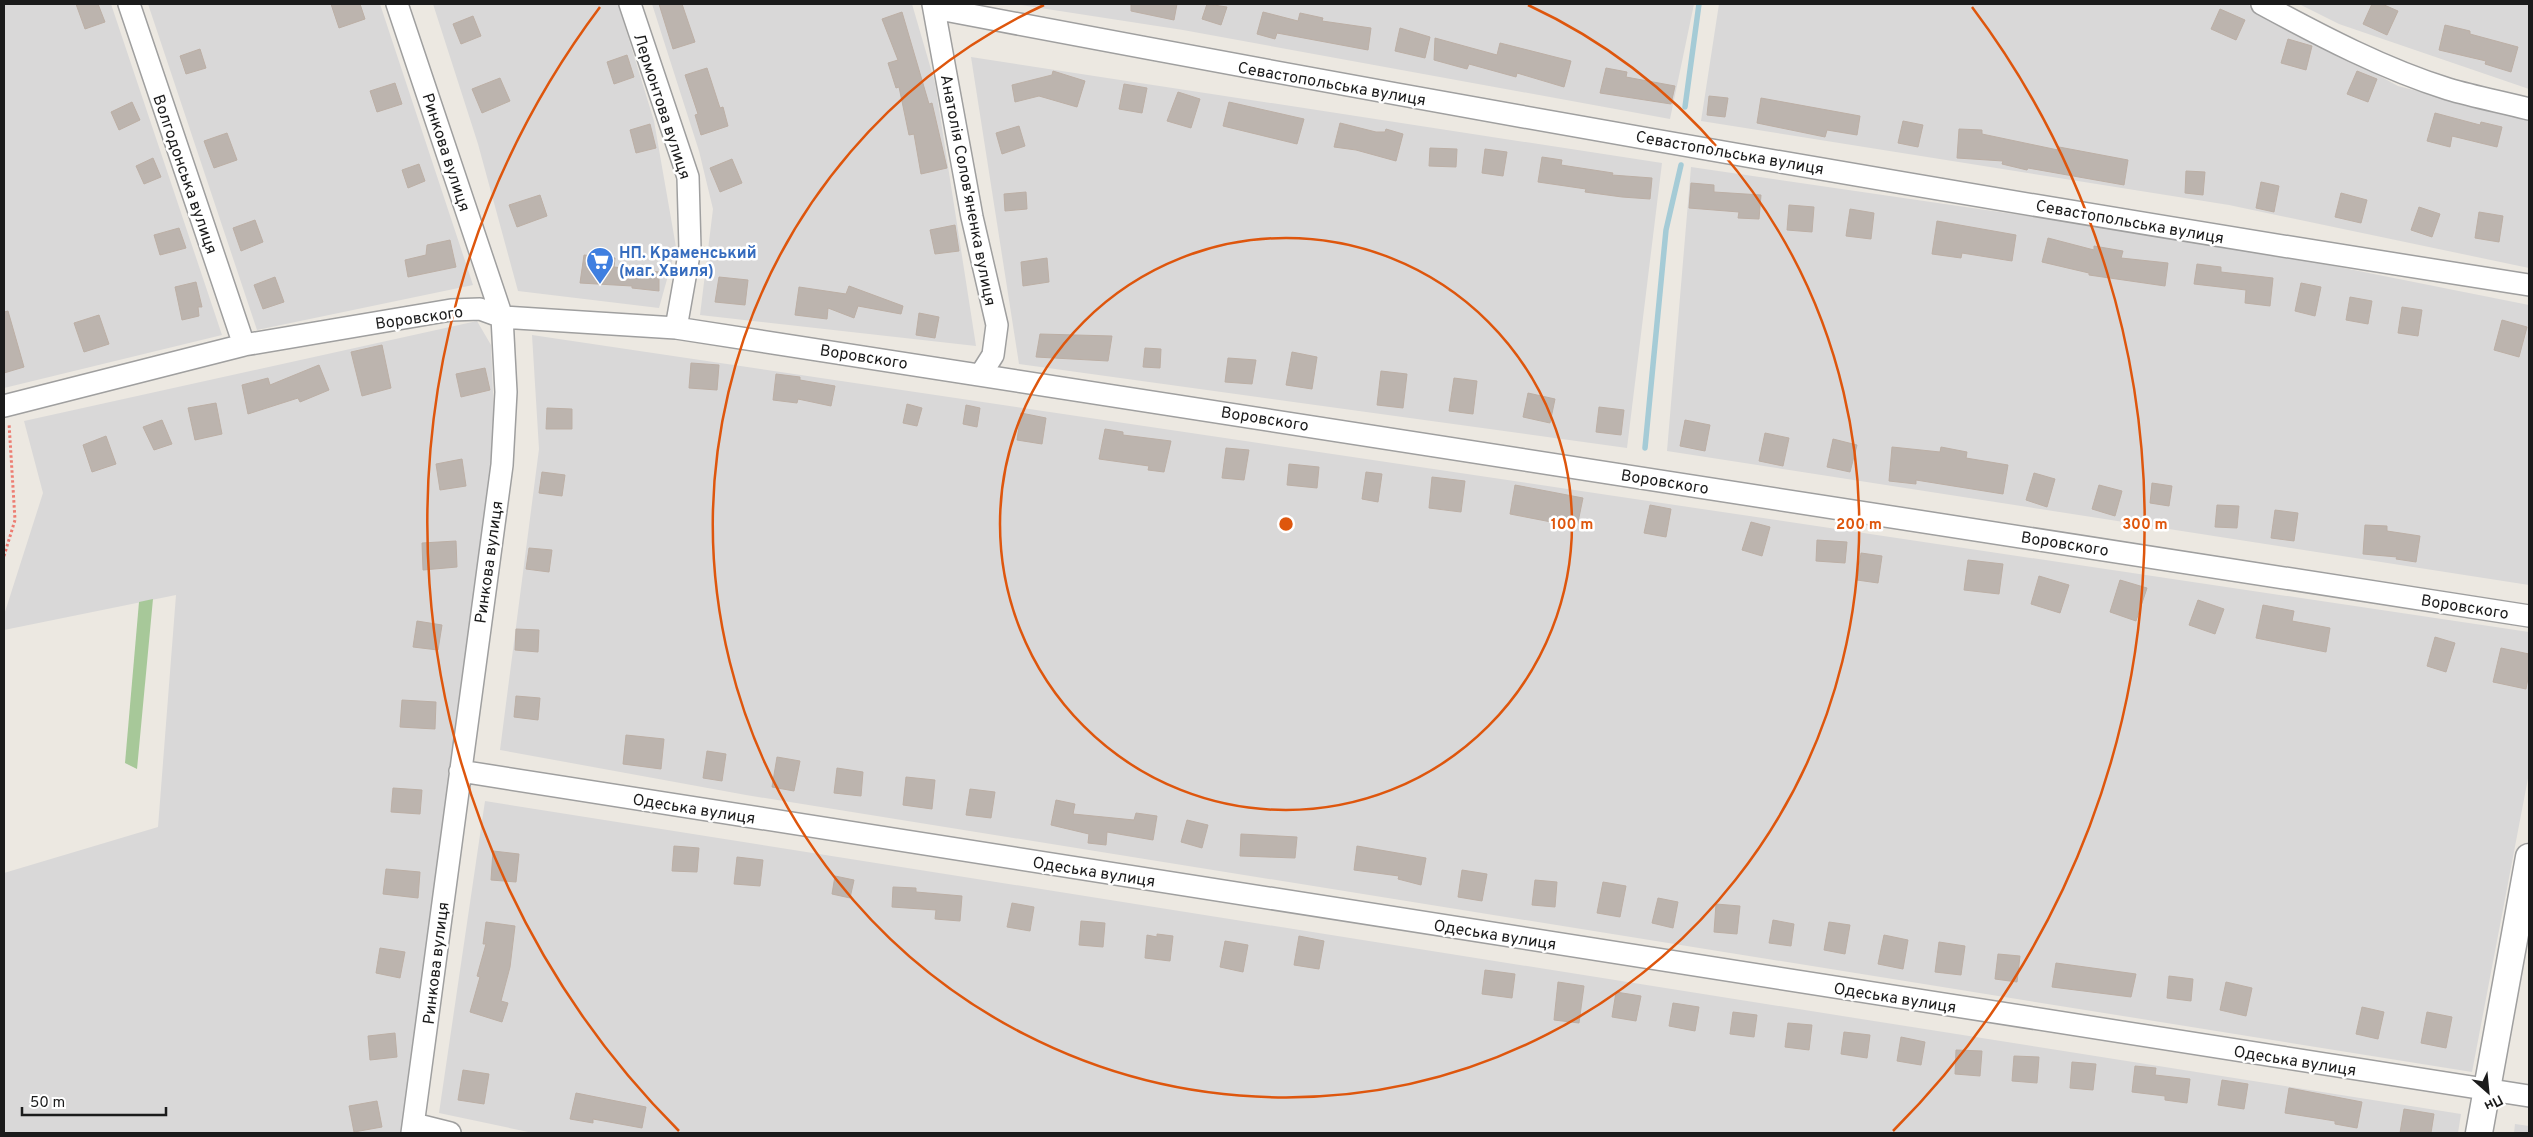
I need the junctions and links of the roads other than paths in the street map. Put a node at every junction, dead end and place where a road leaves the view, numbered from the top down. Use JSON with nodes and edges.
{"nodes":[{"id":1,"x":128,"y":4,"type":"edge"},
{"id":2,"x":398,"y":4,"type":"edge"},
{"id":3,"x":630,"y":4,"type":"edge"},
{"id":4,"x":2262,"y":4,"type":"edge"},
{"id":5,"x":933,"y":6,"type":"edge"},
{"id":6,"x":2529,"y":109,"type":"edge"},
{"id":7,"x":2529,"y":285,"type":"edge"},
{"id":8,"x":502,"y":318,"type":"junction"},
{"id":9,"x":676,"y":328,"type":"junction"},
{"id":10,"x":244,"y":345,"type":"junction"},
{"id":11,"x":981,"y":374,"type":"junction"},
{"id":12,"x":11,"y":404,"type":"edge"},
{"id":13,"x":2529,"y":616,"type":"edge"},
{"id":14,"x":460,"y":771,"type":"junction"},
{"id":15,"x":2529,"y":857,"type":"edge"},
{"id":16,"x":2487,"y":1090,"type":"junction"},
{"id":17,"x":2529,"y":1096,"type":"edge"},
{"id":18,"x":413,"y":1129,"type":"edge"},
{"id":19,"x":450,"y":1133,"type":"edge"},
{"id":20,"x":2479,"y":1133,"type":"edge"}],
"edges":[{"from":1,"to":10,"type":"street","name":"Волгодонська вулиця"},
{"from":2,"to":8,"type":"street","name":"Ринкова вулиця"},
{"from":3,"to":9,"type":"street","name":"Лермонтова вулиця"},
{"from":4,"to":6,"type":"street"},
{"from":5,"to":7,"type":"street","name":"Севастопольська вулиця"},
{"from":5,"to":11,"type":"street","name":"Анатолія Солов'яненка вулиця"},
{"from":8,"to":9,"type":"street","name":"Воровского"},
{"from":8,"to":10,"type":"street","name":"Воровского"},
{"from":8,"to":14,"type":"street","name":"Ринкова вулиця"},
{"from":9,"to":11,"type":"street","name":"Воровского"},
{"from":10,"to":12,"type":"street","name":"Воровского"},
{"from":11,"to":13,"type":"street","name":"Воровского"},
{"from":14,"to":16,"type":"street","name":"Одеська вулиця"},
{"from":14,"to":18,"type":"street","name":"Ринкова вулиця"},
{"from":15,"to":16,"type":"street"},
{"from":16,"to":17,"type":"street","name":"Одеська вулиця"},
{"from":16,"to":20,"type":"street"},
{"from":18,"to":19,"type":"street"}]}
